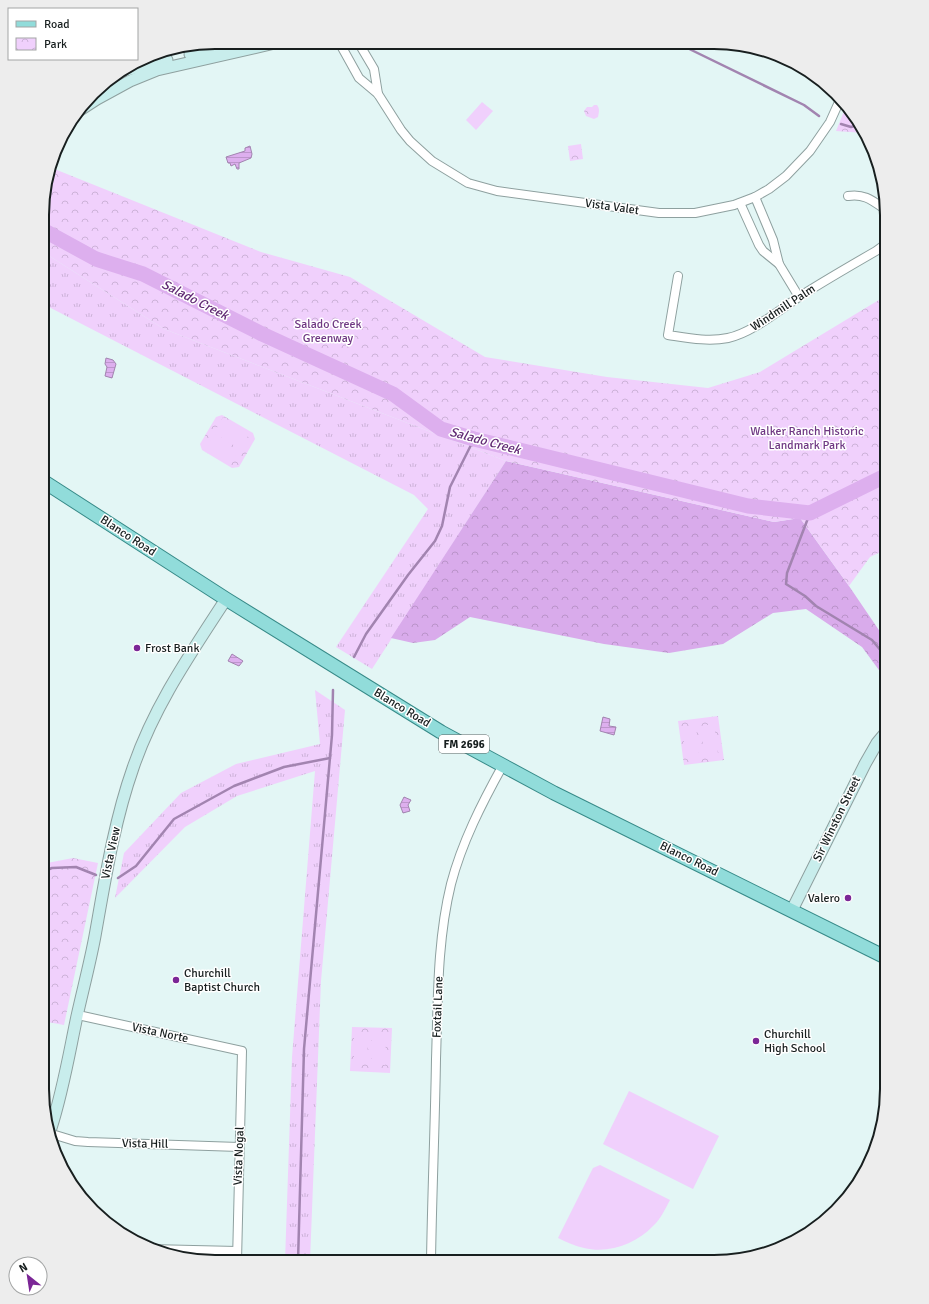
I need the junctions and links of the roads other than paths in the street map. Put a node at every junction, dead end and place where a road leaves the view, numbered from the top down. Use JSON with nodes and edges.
{"nodes":[{"id":1,"x":214,"y":49,"type":"edge"},
{"id":2,"x":248,"y":49,"type":"edge"},
{"id":3,"x":343,"y":49,"type":"edge"},
{"id":4,"x":362,"y":49,"type":"edge"},
{"id":5,"x":141,"y":67,"type":"edge"},
{"id":6,"x":378,"y":94,"type":"junction"},
{"id":7,"x":97,"y":99,"type":"edge"},
{"id":8,"x":838,"y":105,"type":"edge"},
{"id":9,"x":848,"y":196,"type":"dead end"},
{"id":10,"x":755,"y":197,"type":"junction"},
{"id":11,"x":740,"y":203,"type":"junction"},
{"id":12,"x":880,"y":206,"type":"edge"},
{"id":13,"x":767,"y":227,"type":"junction"},
{"id":14,"x":754,"y":233,"type":"junction"},
{"id":15,"x":880,"y":248,"type":"edge"},
{"id":16,"x":779,"y":264,"type":"junction"},
{"id":17,"x":678,"y":276,"type":"dead end"},
{"id":18,"x":799,"y":297,"type":"junction"},
{"id":19,"x":49,"y":485,"type":"edge"},
{"id":20,"x":226,"y":599,"type":"junction"},
{"id":21,"x":880,"y":739,"type":"edge"},
{"id":22,"x":502,"y":765,"type":"junction"},
{"id":23,"x":792,"y":910,"type":"junction"},
{"id":24,"x":880,"y":954,"type":"edge"},
{"id":25,"x":78,"y":1015,"type":"junction"},
{"id":26,"x":242,"y":1051,"type":"joint"},
{"id":27,"x":52,"y":1123,"type":"edge"},
{"id":28,"x":56,"y":1135,"type":"edge"},
{"id":29,"x":239,"y":1147,"type":"junction"},
{"id":30,"x":174,"y":1250,"type":"edge"},
{"id":31,"x":237,"y":1251,"type":"junction"},
{"id":32,"x":237,"y":1255,"type":"edge"},
{"id":33,"x":431,"y":1255,"type":"edge"}],
"edges":[{"from":1,"to":5,"type":"street"},
{"from":2,"to":7,"type":"street"},
{"from":3,"to":6,"type":"street","name":"Vista Valet"},
{"from":4,"to":6,"type":"street","name":"Vista Valet"},
{"from":6,"to":11,"type":"street","name":"Vista Valet"},
{"from":8,"to":10,"type":"street","name":"Vista Valet"},
{"from":9,"to":12,"type":"street"},
{"from":10,"to":11,"type":"street","name":"Vista Valet"},
{"from":10,"to":13,"type":"street"},
{"from":11,"to":14,"type":"street"},
{"from":13,"to":14,"type":"street"},
{"from":13,"to":16,"type":"street"},
{"from":14,"to":16,"type":"street"},
{"from":15,"to":18,"type":"street","name":"Windmill Palm"},
{"from":16,"to":18,"type":"street"},
{"from":17,"to":18,"type":"street","name":"Windmill Palm"},
{"from":19,"to":20,"type":"main road","name":"Blanco Road","number":"FM 2696"},
{"from":20,"to":22,"type":"main road","name":"Blanco Road","number":"FM 2696"},
{"from":20,"to":25,"type":"street","name":"Vista View"},
{"from":21,"to":23,"type":"street","name":"Sir Winston Street"},
{"from":22,"to":23,"type":"main road","name":"Blanco Road","number":"FM 2696"},
{"from":22,"to":33,"type":"street","name":"Foxtail Lane"},
{"from":23,"to":24,"type":"main road","name":"Blanco Road","number":"FM 2696"},
{"from":25,"to":26,"type":"street","name":"Vista Norte"},
{"from":25,"to":27,"type":"street","name":"Vista View"},
{"from":26,"to":29,"type":"street","name":"Vista Nogal"},
{"from":28,"to":29,"type":"street","name":"Vista Hill"},
{"from":29,"to":31,"type":"street","name":"Vista Nogal"},
{"from":30,"to":31,"type":"street"},
{"from":31,"to":32,"type":"street","name":"Vista Nogal"}]}
